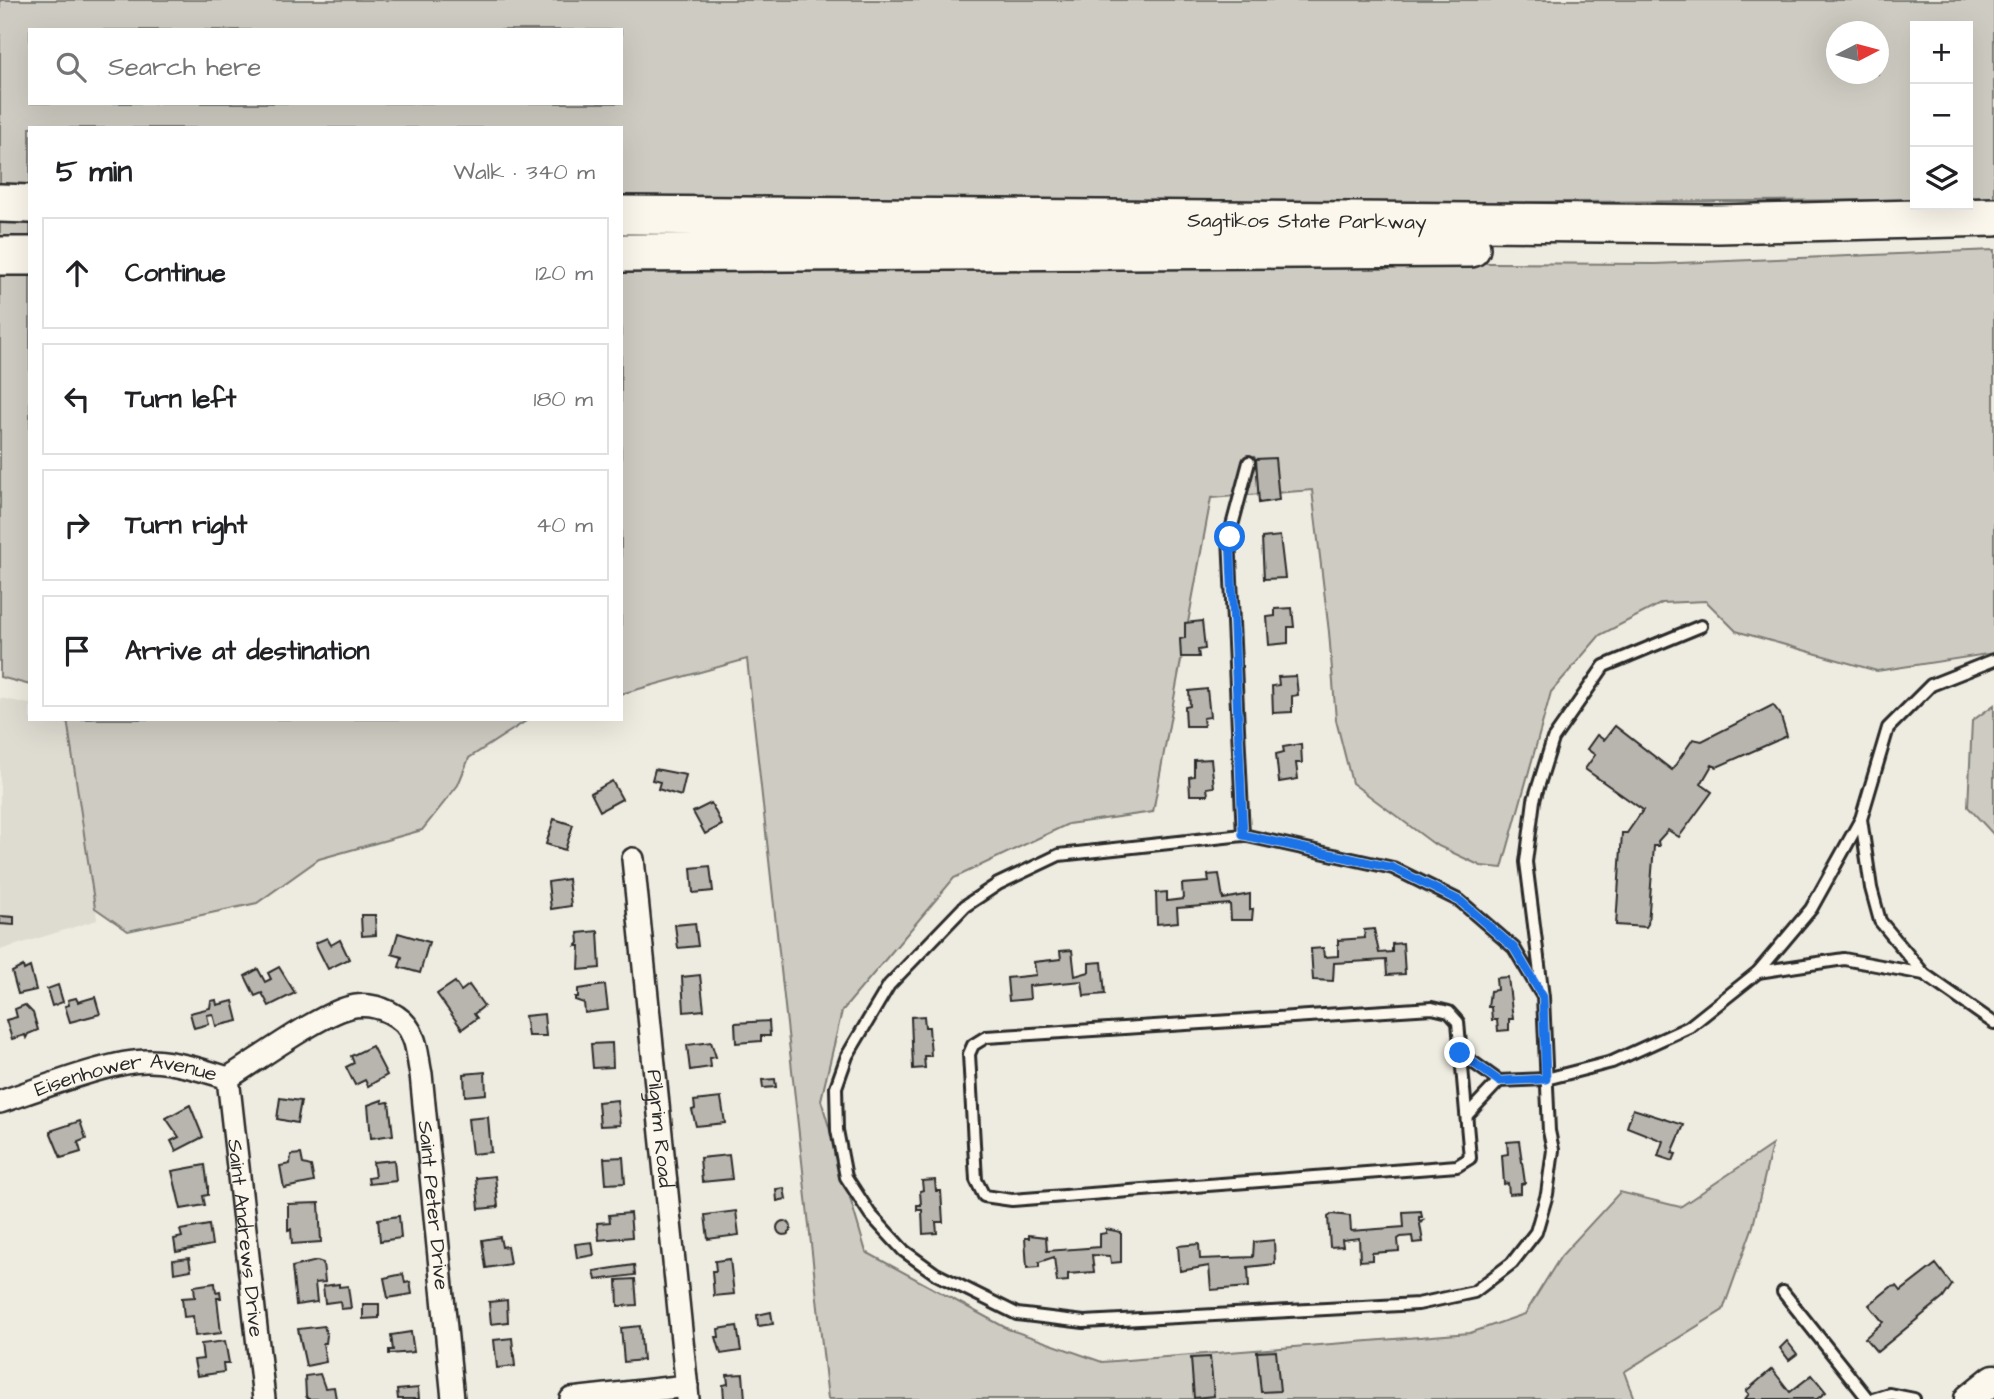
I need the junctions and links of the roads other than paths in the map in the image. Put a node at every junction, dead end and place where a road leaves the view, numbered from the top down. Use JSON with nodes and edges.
{"nodes":[{"id":1,"x":0,"y":203,"type":"edge"},
{"id":2,"x":28,"y":204,"type":"edge"},
{"id":3,"x":623,"y":215,"type":"edge"},
{"id":4,"x":1994,"y":217,"type":"edge"},
{"id":5,"x":1994,"y":239,"type":"edge"},
{"id":6,"x":623,"y":253,"type":"edge"},
{"id":7,"x":0,"y":256,"type":"edge"},
{"id":8,"x":28,"y":256,"type":"edge"},
{"id":9,"x":1249,"y":462,"type":"dead end"},
{"id":10,"x":1701,"y":626,"type":"dead end"},
{"id":11,"x":1994,"y":660,"type":"edge"},
{"id":12,"x":1861,"y":819,"type":"junction"},
{"id":13,"x":1243,"y":835,"type":"junction"},
{"id":14,"x":633,"y":859,"type":"dead end"},
{"id":15,"x":1758,"y":972,"type":"junction"},
{"id":16,"x":1924,"y":974,"type":"junction"},
{"id":17,"x":1543,"y":997,"type":"junction"},
{"id":18,"x":399,"y":1017,"type":"joint"},
{"id":19,"x":1994,"y":1023,"type":"edge"},
{"id":20,"x":1460,"y":1053,"type":"junction"},
{"id":21,"x":228,"y":1078,"type":"junction"},
{"id":22,"x":1546,"y":1079,"type":"junction"},
{"id":23,"x":1499,"y":1081,"type":"junction"},
{"id":24,"x":0,"y":1102,"type":"edge"},
{"id":25,"x":1467,"y":1115,"type":"junction"},
{"id":26,"x":1783,"y":1292,"type":"dead end"},
{"id":27,"x":1994,"y":1379,"type":"edge"},
{"id":28,"x":688,"y":1393,"type":"edge"},
{"id":29,"x":264,"y":1399,"type":"edge"},
{"id":30,"x":453,"y":1399,"type":"edge"},
{"id":31,"x":571,"y":1399,"type":"edge"},
{"id":32,"x":1871,"y":1399,"type":"edge"},
{"id":33,"x":1914,"y":1399,"type":"edge"},
{"id":34,"x":1969,"y":1399,"type":"edge"}],
"edges":[{"from":1,"to":2,"type":"highway"},
{"from":3,"to":4,"type":"highway","name":"Sagtikos State Parkway"},
{"from":5,"to":6,"type":"highway","name":"Sagtikos State Parkway"},
{"from":7,"to":8,"type":"highway"},
{"from":9,"to":13,"type":"lane"},
{"from":10,"to":17,"type":"lane"},
{"from":11,"to":12,"type":"lane"},
{"from":12,"to":15,"type":"lane"},
{"from":12,"to":16,"type":"lane"},
{"from":13,"to":17,"type":"lane"},
{"from":13,"to":22,"type":"lane"},
{"from":14,"to":28,"type":"street","name":"Pilgrim Road"},
{"from":15,"to":16,"type":"lane"},
{"from":15,"to":22,"type":"lane"},
{"from":16,"to":19,"type":"lane"},
{"from":17,"to":22,"type":"lane"},
{"from":18,"to":21,"type":"street","name":"Eisenhower Avenue"},
{"from":18,"to":30,"type":"street","name":"Saint Peter Drive"},
{"from":20,"to":23,"type":"lane"},
{"from":20,"to":25,"type":"lane"},
{"from":20,"to":25,"type":"lane"},
{"from":21,"to":24,"type":"street","name":"Eisenhower Avenue"},
{"from":21,"to":29,"type":"street","name":"Saint Andrews Drive"},
{"from":22,"to":23,"type":"lane"},
{"from":23,"to":25,"type":"lane"},
{"from":26,"to":32,"type":"lane"},
{"from":27,"to":34,"type":"main road"},
{"from":28,"to":31,"type":"street"},
{"from":32,"to":33,"type":"lane"}]}
